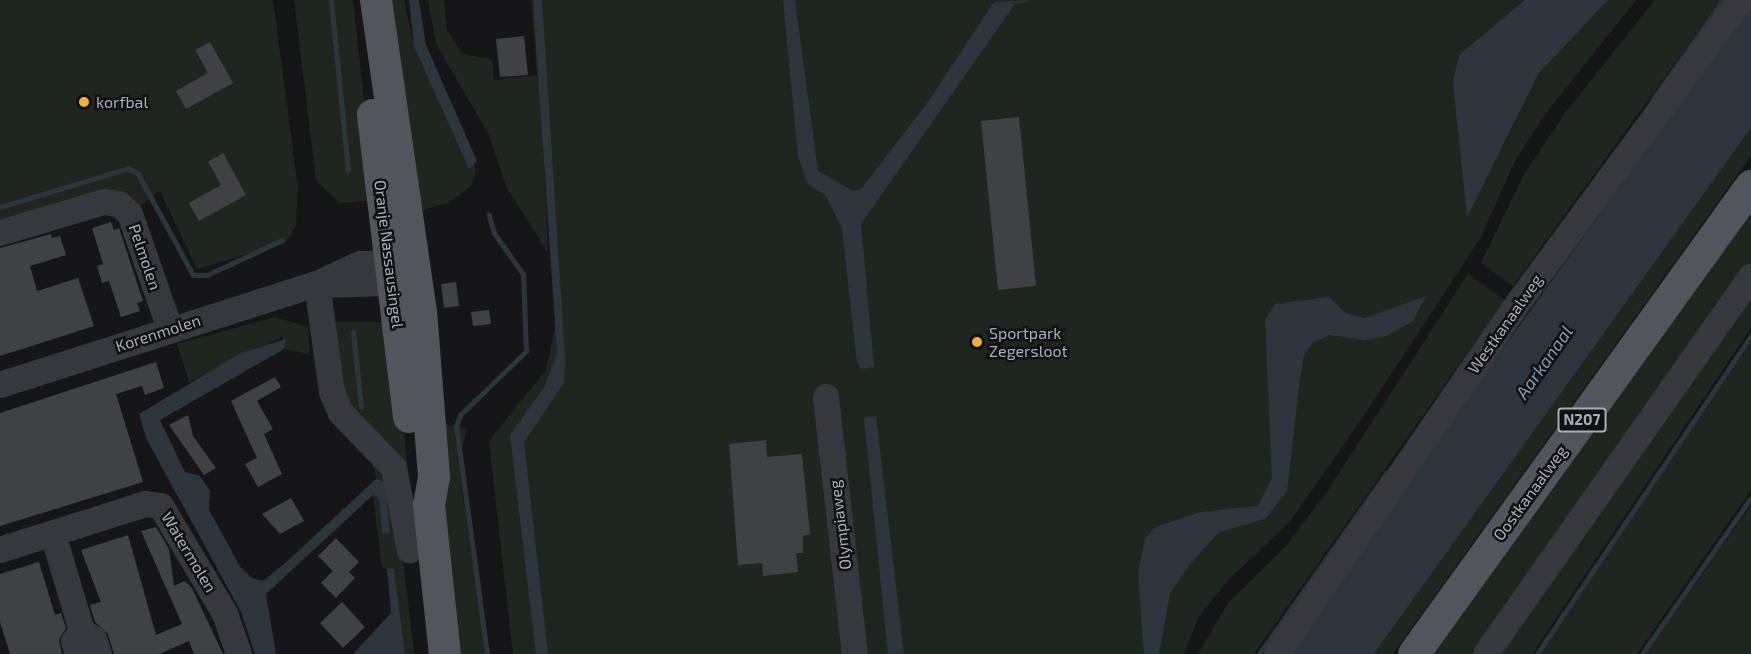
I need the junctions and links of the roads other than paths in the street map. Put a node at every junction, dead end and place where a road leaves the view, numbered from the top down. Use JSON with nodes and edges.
{"nodes":[{"id":1,"x":362,"y":0,"type":"edge"},
{"id":2,"x":376,"y":0,"type":"edge"},
{"id":3,"x":1741,"y":0,"type":"edge"},
{"id":4,"x":1751,"y":186,"type":"edge"},
{"id":5,"x":0,"y":233,"type":"edge"},
{"id":6,"x":399,"y":269,"type":"junction"},
{"id":7,"x":1751,"y":277,"type":"edge"},
{"id":8,"x":317,"y":284,"type":"junction"},
{"id":9,"x":170,"y":329,"type":"junction"},
{"id":10,"x":0,"y":385,"type":"edge"},
{"id":11,"x":826,"y":397,"type":"dead end"},
{"id":12,"x":53,"y":534,"type":"junction"},
{"id":13,"x":0,"y":550,"type":"edge"},
{"id":14,"x":410,"y":550,"type":"dead end"},
{"id":15,"x":78,"y":631,"type":"edge"},
{"id":16,"x":99,"y":654,"type":"edge"},
{"id":17,"x":239,"y":654,"type":"edge"},
{"id":18,"x":445,"y":654,"type":"edge"},
{"id":19,"x":855,"y":654,"type":"edge"},
{"id":20,"x":1277,"y":654,"type":"edge"},
{"id":21,"x":1414,"y":654,"type":"edge"},
{"id":22,"x":1486,"y":654,"type":"edge"}],
"edges":[{"from":1,"to":6,"type":"main road","name":"Oranje Nassausingel"},
{"from":2,"to":6,"type":"main road","name":"Oranje Nassausingel"},
{"from":3,"to":20,"type":"street","name":"Westkanaalweg"},
{"from":4,"to":21,"type":"main road","name":"Oostkanaalweg","number":"N207"},
{"from":5,"to":9,"type":"street","name":"Pelmolen"},
{"from":6,"to":8,"type":"street","name":"Korenmolen"},
{"from":6,"to":18,"type":"main road","name":"Oranje Nassausingel"},
{"from":7,"to":22,"type":"street"},
{"from":8,"to":9,"type":"street","name":"Korenmolen"},
{"from":8,"to":14,"type":"street"},
{"from":9,"to":10,"type":"street","name":"Korenmolen"},
{"from":11,"to":19,"type":"street","name":"Olympiaweg"},
{"from":12,"to":13,"type":"street","name":"Watermolen"},
{"from":12,"to":15,"type":"street"},
{"from":12,"to":17,"type":"street","name":"Watermolen"},
{"from":15,"to":16,"type":"street"}]}
